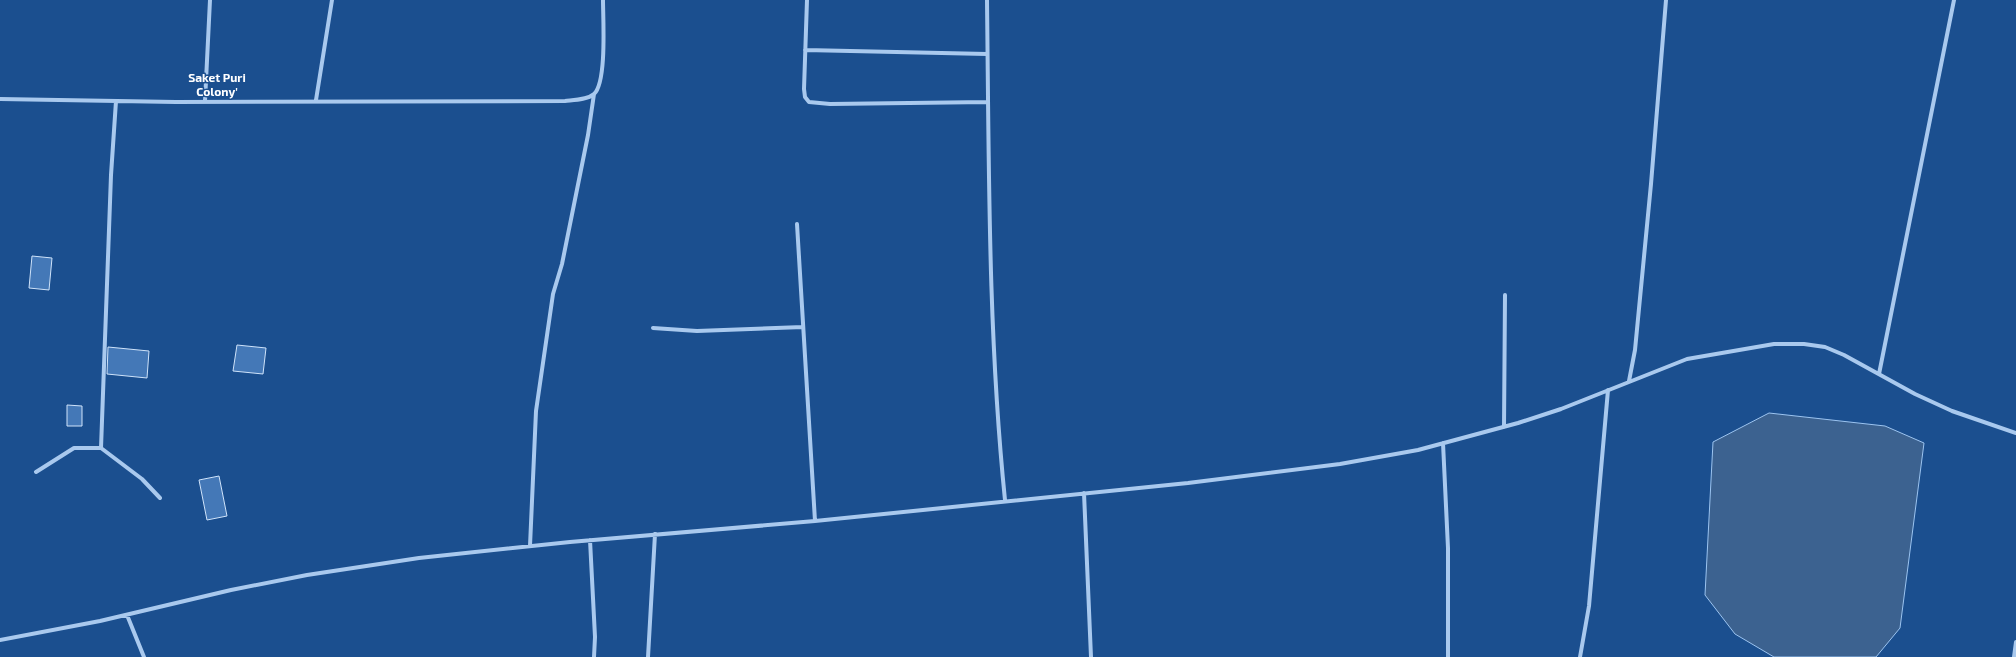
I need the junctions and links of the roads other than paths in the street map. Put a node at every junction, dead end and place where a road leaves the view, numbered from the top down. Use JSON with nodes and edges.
{"nodes":[{"id":1,"x":210,"y":0,"type":"edge"},
{"id":2,"x":332,"y":0,"type":"edge"},
{"id":3,"x":603,"y":0,"type":"edge"},
{"id":4,"x":807,"y":0,"type":"edge"},
{"id":5,"x":987,"y":0,"type":"edge"},
{"id":6,"x":1666,"y":0,"type":"edge"},
{"id":7,"x":1954,"y":0,"type":"edge"},
{"id":8,"x":806,"y":50,"type":"junction"},
{"id":9,"x":988,"y":54,"type":"junction"},
{"id":10,"x":594,"y":94,"type":"junction"},
{"id":11,"x":0,"y":99,"type":"edge"},
{"id":12,"x":316,"y":100,"type":"junction"},
{"id":13,"x":116,"y":101,"type":"junction"},
{"id":14,"x":205,"y":101,"type":"junction"},
{"id":15,"x":988,"y":102,"type":"junction"},
{"id":16,"x":797,"y":224,"type":"dead end"},
{"id":17,"x":1505,"y":295,"type":"dead end"},
{"id":18,"x":803,"y":327,"type":"junction"},
{"id":19,"x":653,"y":328,"type":"dead end"},
{"id":20,"x":1879,"y":374,"type":"junction"},
{"id":21,"x":1629,"y":381,"type":"junction"},
{"id":22,"x":1608,"y":390,"type":"junction"},
{"id":23,"x":1504,"y":427,"type":"junction"},
{"id":24,"x":2016,"y":433,"type":"edge"},
{"id":25,"x":1443,"y":443,"type":"junction"},
{"id":26,"x":101,"y":448,"type":"junction"},
{"id":27,"x":36,"y":472,"type":"dead end"},
{"id":28,"x":1084,"y":493,"type":"junction"},
{"id":29,"x":160,"y":498,"type":"dead end"},
{"id":30,"x":1006,"y":500,"type":"junction"},
{"id":31,"x":815,"y":521,"type":"junction"},
{"id":32,"x":655,"y":534,"type":"junction"},
{"id":33,"x":590,"y":540,"type":"junction"},
{"id":34,"x":530,"y":546,"type":"junction"},
{"id":35,"x":127,"y":614,"type":"junction"},
{"id":36,"x":0,"y":640,"type":"edge"},
{"id":37,"x":2016,"y":642,"type":"edge"},
{"id":38,"x":144,"y":657,"type":"edge"},
{"id":39,"x":594,"y":657,"type":"edge"},
{"id":40,"x":648,"y":657,"type":"edge"},
{"id":41,"x":1091,"y":657,"type":"edge"},
{"id":42,"x":1448,"y":657,"type":"edge"},
{"id":43,"x":1580,"y":657,"type":"edge"},
{"id":44,"x":2014,"y":657,"type":"edge"}],
"edges":[{"from":1,"to":14,"type":"street"},
{"from":2,"to":12,"type":"street"},
{"from":3,"to":10,"type":"street"},
{"from":4,"to":8,"type":"street"},
{"from":5,"to":9,"type":"street"},
{"from":6,"to":21,"type":"street"},
{"from":7,"to":20,"type":"street"},
{"from":8,"to":9,"type":"street"},
{"from":8,"to":15,"type":"street"},
{"from":9,"to":15,"type":"street"},
{"from":10,"to":12,"type":"street"},
{"from":10,"to":34,"type":"street"},
{"from":11,"to":13,"type":"street"},
{"from":12,"to":14,"type":"street"},
{"from":13,"to":14,"type":"street"},
{"from":13,"to":26,"type":"street"},
{"from":15,"to":30,"type":"street"},
{"from":16,"to":18,"type":"street"},
{"from":17,"to":23,"type":"street"},
{"from":18,"to":19,"type":"street"},
{"from":18,"to":31,"type":"street"},
{"from":20,"to":21,"type":"street"},
{"from":20,"to":24,"type":"street"},
{"from":21,"to":22,"type":"street"},
{"from":22,"to":23,"type":"street"},
{"from":22,"to":43,"type":"street"},
{"from":23,"to":25,"type":"street"},
{"from":25,"to":28,"type":"street"},
{"from":25,"to":42,"type":"street"},
{"from":26,"to":27,"type":"street"},
{"from":26,"to":29,"type":"street"},
{"from":28,"to":30,"type":"street"},
{"from":28,"to":41,"type":"street"},
{"from":30,"to":31,"type":"street"},
{"from":31,"to":32,"type":"street"},
{"from":32,"to":33,"type":"street"},
{"from":32,"to":40,"type":"street"},
{"from":33,"to":34,"type":"street"},
{"from":33,"to":39,"type":"street"},
{"from":34,"to":35,"type":"street"},
{"from":35,"to":36,"type":"street"},
{"from":35,"to":38,"type":"street"},
{"from":37,"to":44,"type":"street"}]}
